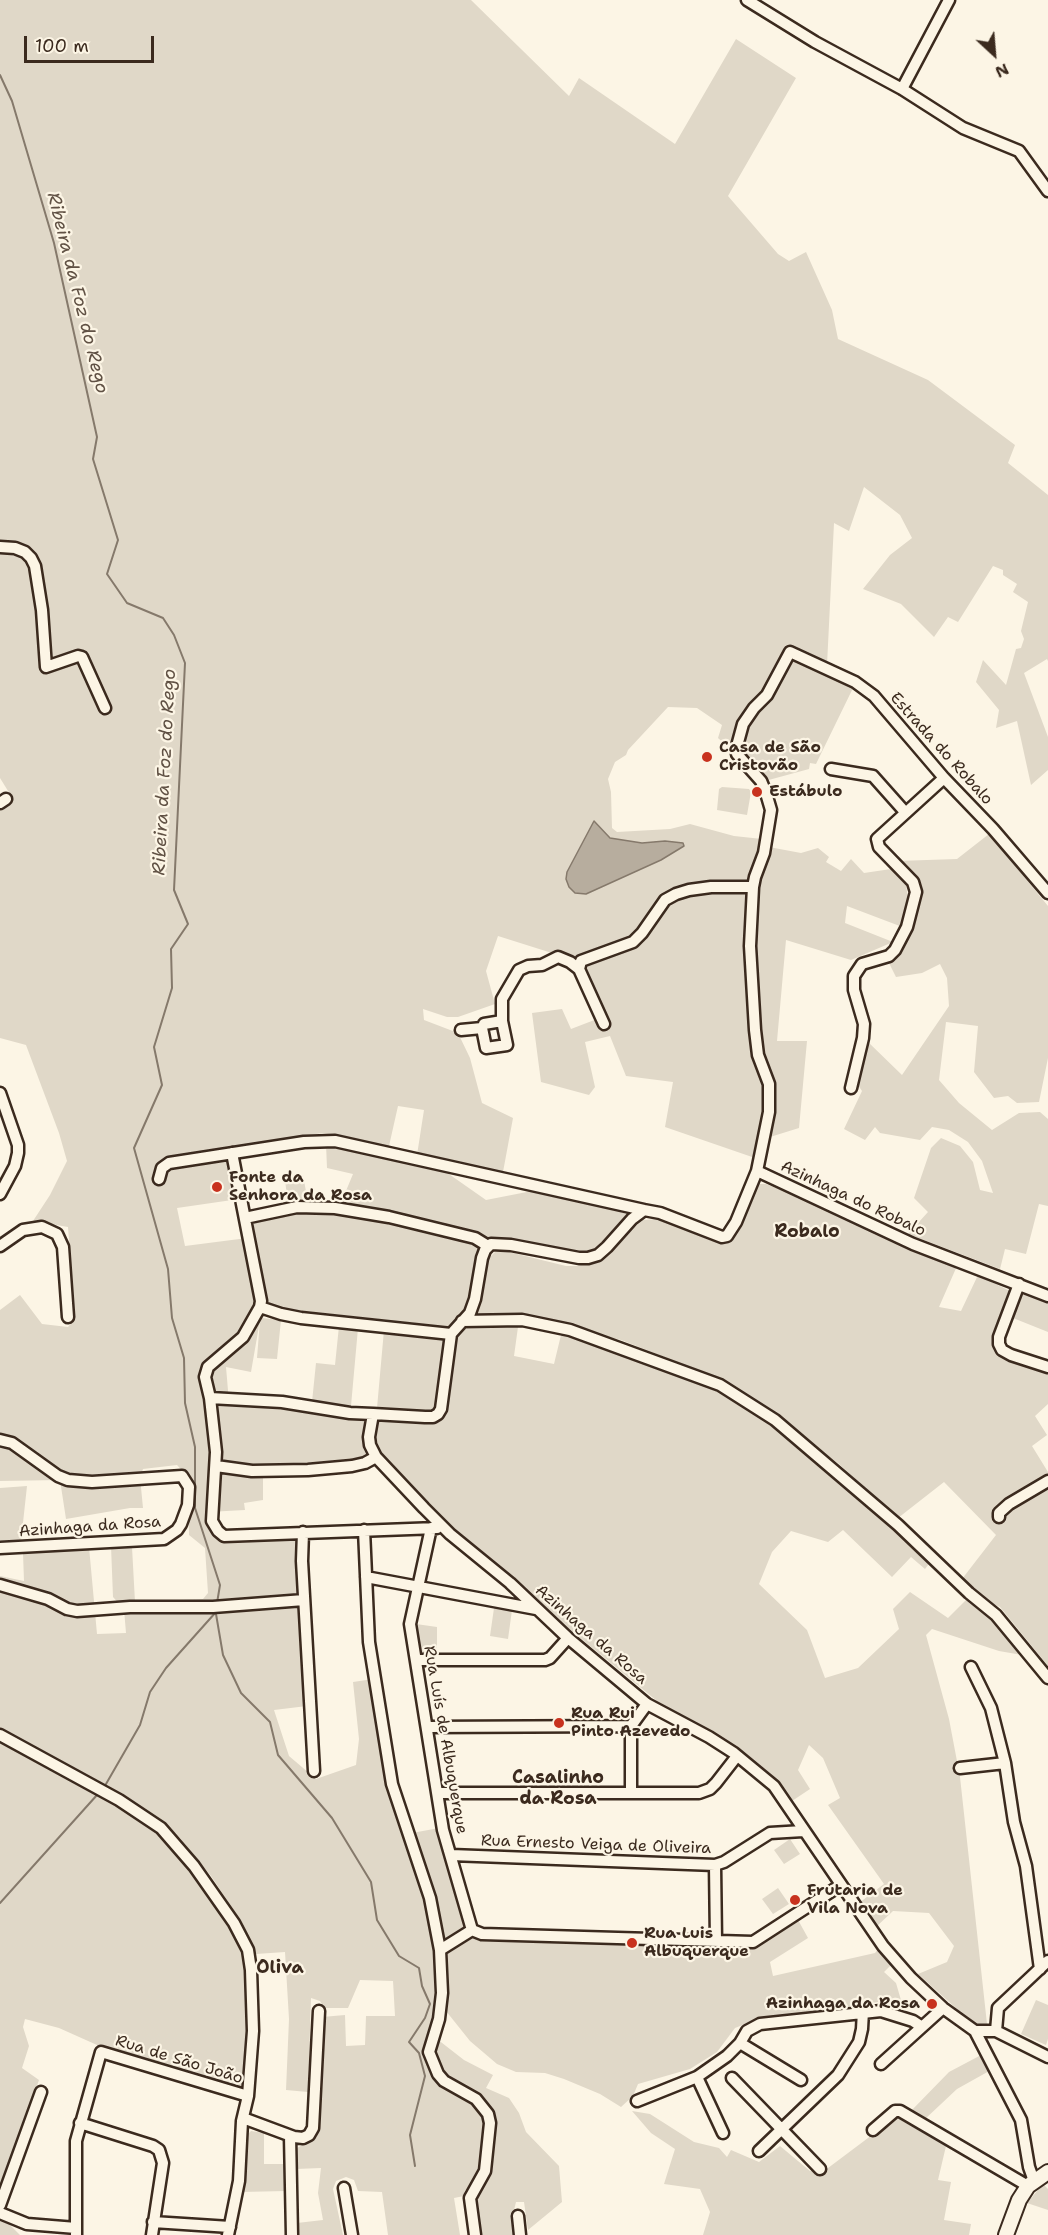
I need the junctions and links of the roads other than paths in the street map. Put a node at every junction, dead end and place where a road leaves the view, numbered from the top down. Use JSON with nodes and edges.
{"nodes":[{"id":1,"x":747,"y":0,"type":"edge"},
{"id":2,"x":949,"y":0,"type":"edge"},
{"id":3,"x":902,"y":89,"type":"junction"},
{"id":4,"x":1048,"y":191,"type":"edge"},
{"id":5,"x":0,"y":547,"type":"edge"},
{"id":6,"x":790,"y":652,"type":"joint"},
{"id":7,"x":105,"y":708,"type":"dead end"},
{"id":8,"x":831,"y":770,"type":"dead end"},
{"id":9,"x":944,"y":778,"type":"junction"},
{"id":10,"x":905,"y":812,"type":"junction"},
{"id":11,"x":753,"y":887,"type":"junction"},
{"id":12,"x":1048,"y":893,"type":"edge"},
{"id":13,"x":579,"y":969,"type":"junction"},
{"id":14,"x":502,"y":1021,"type":"junction"},
{"id":15,"x":484,"y":1024,"type":"dead end"},
{"id":16,"x":604,"y":1024,"type":"dead end"},
{"id":17,"x":461,"y":1030,"type":"dead end"},
{"id":18,"x":851,"y":1088,"type":"dead end"},
{"id":19,"x":0,"y":1093,"type":"edge"},
{"id":20,"x":232,"y":1153,"type":"junction"},
{"id":21,"x":757,"y":1171,"type":"junction"},
{"id":22,"x":159,"y":1179,"type":"dead end"},
{"id":23,"x":0,"y":1194,"type":"edge"},
{"id":24,"x":644,"y":1210,"type":"junction"},
{"id":25,"x":245,"y":1218,"type":"junction"},
{"id":26,"x":0,"y":1246,"type":"edge"},
{"id":27,"x":488,"y":1246,"type":"junction"},
{"id":28,"x":1019,"y":1284,"type":"junction"},
{"id":29,"x":1048,"y":1296,"type":"edge"},
{"id":30,"x":260,"y":1307,"type":"junction"},
{"id":31,"x":69,"y":1317,"type":"dead end"},
{"id":32,"x":462,"y":1321,"type":"junction"},
{"id":33,"x":452,"y":1334,"type":"junction"},
{"id":34,"x":1048,"y":1367,"type":"edge"},
{"id":35,"x":210,"y":1398,"type":"junction"},
{"id":36,"x":373,"y":1414,"type":"junction"},
{"id":37,"x":0,"y":1440,"type":"edge"},
{"id":38,"x":376,"y":1457,"type":"junction"},
{"id":39,"x":216,"y":1466,"type":"junction"},
{"id":40,"x":1048,"y":1480,"type":"edge"},
{"id":41,"x":999,"y":1517,"type":"dead end"},
{"id":42,"x":444,"y":1527,"type":"junction"},
{"id":43,"x":431,"y":1528,"type":"junction"},
{"id":44,"x":364,"y":1530,"type":"junction"},
{"id":45,"x":303,"y":1532,"type":"junction"},
{"id":46,"x":0,"y":1548,"type":"edge"},
{"id":47,"x":366,"y":1577,"type":"junction"},
{"id":48,"x":0,"y":1585,"type":"edge"},
{"id":49,"x":419,"y":1588,"type":"junction"},
{"id":50,"x":304,"y":1600,"type":"junction"},
{"id":51,"x":536,"y":1610,"type":"junction"},
{"id":52,"x":568,"y":1638,"type":"junction"},
{"id":53,"x":417,"y":1660,"type":"junction"},
{"id":54,"x":971,"y":1667,"type":"dead end"},
{"id":55,"x":1048,"y":1678,"type":"edge"},
{"id":56,"x":647,"y":1704,"type":"junction"},
{"id":57,"x":631,"y":1726,"type":"junction"},
{"id":58,"x":427,"y":1727,"type":"junction"},
{"id":59,"x":0,"y":1735,"type":"edge"},
{"id":60,"x":737,"y":1756,"type":"junction"},
{"id":61,"x":1005,"y":1763,"type":"junction"},
{"id":62,"x":960,"y":1768,"type":"dead end"},
{"id":63,"x":314,"y":1771,"type":"dead end"},
{"id":64,"x":438,"y":1793,"type":"junction"},
{"id":65,"x":631,"y":1793,"type":"junction"},
{"id":66,"x":803,"y":1831,"type":"junction"},
{"id":67,"x":451,"y":1855,"type":"junction"},
{"id":68,"x":716,"y":1865,"type":"junction"},
{"id":69,"x":841,"y":1885,"type":"junction"},
{"id":70,"x":472,"y":1930,"type":"junction"},
{"id":71,"x":716,"y":1941,"type":"junction"},
{"id":72,"x":1037,"y":1943,"type":"junction"},
{"id":73,"x":1048,"y":1947,"type":"edge"},
{"id":74,"x":440,"y":1950,"type":"junction"},
{"id":75,"x":1044,"y":1965,"type":"edge"},
{"id":76,"x":943,"y":2008,"type":"junction"},
{"id":77,"x":319,"y":2011,"type":"dead end"},
{"id":78,"x":863,"y":2011,"type":"junction"},
{"id":79,"x":922,"y":2027,"type":"junction"},
{"id":80,"x":975,"y":2031,"type":"junction"},
{"id":81,"x":996,"y":2031,"type":"junction"},
{"id":82,"x":740,"y":2043,"type":"junction"},
{"id":83,"x":1048,"y":2057,"type":"edge"},
{"id":84,"x":881,"y":2064,"type":"dead end"},
{"id":85,"x":697,"y":2077,"type":"junction"},
{"id":86,"x":732,"y":2078,"type":"dead end"},
{"id":87,"x":801,"y":2080,"type":"dead end"},
{"id":88,"x":41,"y":2092,"type":"dead end"},
{"id":89,"x":248,"y":2096,"type":"junction"},
{"id":90,"x":637,"y":2102,"type":"dead end"},
{"id":91,"x":243,"y":2118,"type":"junction"},
{"id":92,"x":80,"y":2123,"type":"junction"},
{"id":93,"x":782,"y":2129,"type":"junction"},
{"id":94,"x":873,"y":2130,"type":"dead end"},
{"id":95,"x":723,"y":2133,"type":"dead end"},
{"id":96,"x":290,"y":2136,"type":"junction"},
{"id":97,"x":759,"y":2151,"type":"dead end"},
{"id":98,"x":820,"y":2169,"type":"dead end"},
{"id":99,"x":1048,"y":2172,"type":"edge"},
{"id":100,"x":1031,"y":2184,"type":"junction"},
{"id":101,"x":344,"y":2188,"type":"dead end"},
{"id":102,"x":0,"y":2205,"type":"edge"},
{"id":103,"x":0,"y":2213,"type":"edge"},
{"id":104,"x":518,"y":2216,"type":"dead end"},
{"id":105,"x":153,"y":2222,"type":"junction"},
{"id":106,"x":27,"y":2229,"type":"edge"},
{"id":107,"x":76,"y":2231,"type":"edge"},
{"id":108,"x":229,"y":2231,"type":"edge"},
{"id":109,"x":152,"y":2235,"type":"edge"},
{"id":110,"x":292,"y":2235,"type":"edge"},
{"id":111,"x":352,"y":2235,"type":"edge"},
{"id":112,"x":475,"y":2235,"type":"edge"},
{"id":113,"x":520,"y":2235,"type":"edge"},
{"id":114,"x":1006,"y":2235,"type":"edge"}],
"edges":[{"from":1,"to":3,"type":"street"},
{"from":2,"to":3,"type":"street"},
{"from":3,"to":4,"type":"street"},
{"from":5,"to":7,"type":"street"},
{"from":6,"to":9,"type":"street","name":"Estrada do Robalo"},
{"from":6,"to":11,"type":"street","name":"Azinhaga do Robalo"},
{"from":8,"to":10,"type":"street"},
{"from":9,"to":10,"type":"street"},
{"from":9,"to":12,"type":"street","name":"Estrada do Robalo"},
{"from":10,"to":18,"type":"street"},
{"from":11,"to":13,"type":"street"},
{"from":11,"to":21,"type":"street","name":"Azinhaga do Robalo"},
{"from":13,"to":14,"type":"street"},
{"from":13,"to":16,"type":"street"},
{"from":14,"to":15,"type":"street"},
{"from":14,"to":17,"type":"street"},
{"from":19,"to":23,"type":"street"},
{"from":20,"to":22,"type":"street"},
{"from":20,"to":24,"type":"street"},
{"from":20,"to":25,"type":"street"},
{"from":21,"to":24,"type":"street"},
{"from":21,"to":28,"type":"street","name":"Azinhaga do Robalo"},
{"from":24,"to":27,"type":"street"},
{"from":25,"to":27,"type":"street"},
{"from":25,"to":30,"type":"street"},
{"from":26,"to":31,"type":"street"},
{"from":27,"to":32,"type":"street"},
{"from":28,"to":29,"type":"street","name":"Azinhaga do Robalo"},
{"from":28,"to":34,"type":"street"},
{"from":30,"to":33,"type":"street"},
{"from":30,"to":35,"type":"street"},
{"from":32,"to":33,"type":"street"},
{"from":32,"to":55,"type":"street"},
{"from":33,"to":36,"type":"street"},
{"from":35,"to":36,"type":"street"},
{"from":35,"to":39,"type":"street"},
{"from":36,"to":38,"type":"street"},
{"from":37,"to":46,"type":"street","name":"Azinhaga da Rosa"},
{"from":38,"to":39,"type":"street"},
{"from":38,"to":42,"type":"street","name":"Azinhaga da Rosa"},
{"from":39,"to":45,"type":"street"},
{"from":40,"to":41,"type":"street"},
{"from":42,"to":43,"type":"street"},
{"from":42,"to":51,"type":"street","name":"Azinhaga da Rosa"},
{"from":43,"to":44,"type":"street"},
{"from":43,"to":49,"type":"street","name":"Rua Luís de Albuquerque"},
{"from":44,"to":45,"type":"street"},
{"from":44,"to":47,"type":"street"},
{"from":45,"to":50,"type":"street"},
{"from":47,"to":49,"type":"street"},
{"from":47,"to":74,"type":"street"},
{"from":48,"to":50,"type":"street"},
{"from":49,"to":51,"type":"street"},
{"from":49,"to":53,"type":"street","name":"Rua Luís de Albuquerque"},
{"from":50,"to":63,"type":"street"},
{"from":51,"to":52,"type":"street","name":"Azinhaga da Rosa"},
{"from":52,"to":53,"type":"street"},
{"from":52,"to":56,"type":"street","name":"Azinhaga da Rosa"},
{"from":53,"to":58,"type":"street","name":"Rua Luís de Albuquerque"},
{"from":54,"to":61,"type":"street"},
{"from":56,"to":57,"type":"street"},
{"from":56,"to":60,"type":"street","name":"Azinhaga da Rosa"},
{"from":57,"to":58,"type":"street"},
{"from":57,"to":65,"type":"street"},
{"from":58,"to":64,"type":"street","name":"Rua Luís de Albuquerque"},
{"from":59,"to":89,"type":"street"},
{"from":60,"to":65,"type":"street"},
{"from":60,"to":66,"type":"street","name":"Azinhaga da Rosa"},
{"from":61,"to":62,"type":"street"},
{"from":61,"to":72,"type":"street"},
{"from":64,"to":65,"type":"street"},
{"from":64,"to":67,"type":"street","name":"Rua Luís de Albuquerque"},
{"from":66,"to":68,"type":"street","name":"Rua Ernesto Veiga de Oliveira"},
{"from":66,"to":69,"type":"street","name":"Azinhaga da Rosa"},
{"from":67,"to":68,"type":"street","name":"Rua Ernesto Veiga de Oliveira"},
{"from":67,"to":70,"type":"street","name":"Rua Luís de Albuquerque"},
{"from":68,"to":71,"type":"street"},
{"from":69,"to":71,"type":"street"},
{"from":69,"to":76,"type":"street","name":"Azinhaga da Rosa"},
{"from":70,"to":71,"type":"street"},
{"from":70,"to":74,"type":"street"},
{"from":72,"to":73,"type":"street"},
{"from":72,"to":75,"type":"street"},
{"from":74,"to":112,"type":"street"},
{"from":75,"to":81,"type":"street"},
{"from":76,"to":79,"type":"street"},
{"from":76,"to":80,"type":"street","name":"Azinhaga da Rosa"},
{"from":77,"to":96,"type":"street"},
{"from":78,"to":79,"type":"street"},
{"from":78,"to":82,"type":"street"},
{"from":78,"to":93,"type":"street"},
{"from":79,"to":84,"type":"street"},
{"from":80,"to":81,"type":"street"},
{"from":80,"to":100,"type":"street","name":"Azinhaga da Rosa"},
{"from":81,"to":83,"type":"street"},
{"from":82,"to":85,"type":"street"},
{"from":82,"to":87,"type":"street"},
{"from":85,"to":90,"type":"street"},
{"from":85,"to":95,"type":"street"},
{"from":86,"to":93,"type":"street"},
{"from":88,"to":102,"type":"street"},
{"from":89,"to":91,"type":"street"},
{"from":89,"to":92,"type":"street","name":"Rua de São João"},
{"from":91,"to":96,"type":"street"},
{"from":91,"to":108,"type":"street"},
{"from":92,"to":105,"type":"street"},
{"from":92,"to":107,"type":"street"},
{"from":93,"to":97,"type":"street"},
{"from":93,"to":98,"type":"street"},
{"from":94,"to":100,"type":"street"},
{"from":96,"to":110,"type":"street"},
{"from":99,"to":100,"type":"main road"},
{"from":100,"to":114,"type":"main road"},
{"from":101,"to":111,"type":"street"},
{"from":103,"to":106,"type":"street"},
{"from":104,"to":113,"type":"street"},
{"from":105,"to":108,"type":"street"},
{"from":105,"to":109,"type":"street"},
{"from":106,"to":107,"type":"street"}]}
